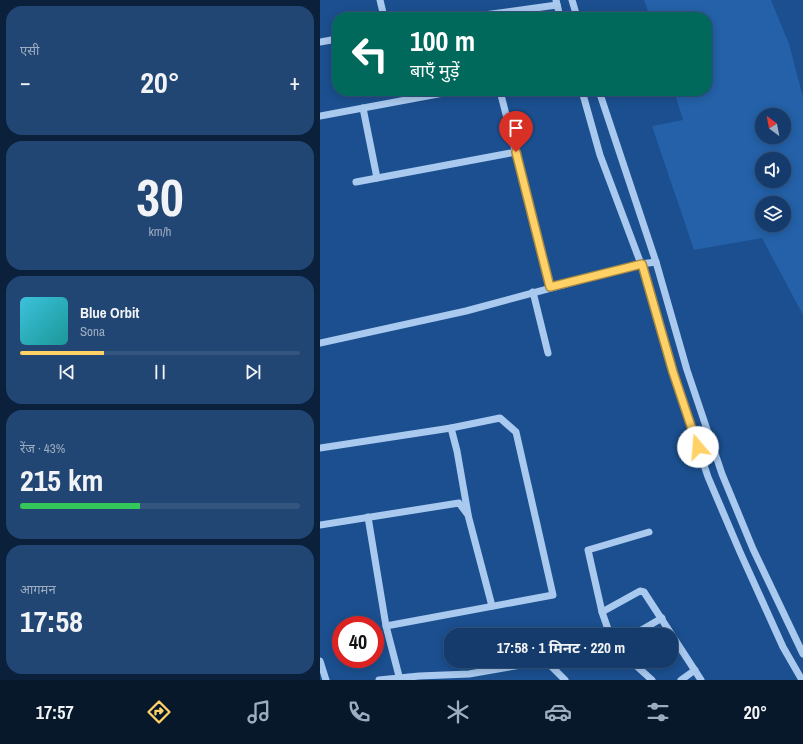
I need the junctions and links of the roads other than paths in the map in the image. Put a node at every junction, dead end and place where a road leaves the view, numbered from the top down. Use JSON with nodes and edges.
{"nodes":[{"id":1,"x":380,"y":0,"type":"edge"},
{"id":2,"x":572,"y":0,"type":"edge"},
{"id":3,"x":556,"y":3,"type":"edge"},
{"id":4,"x":383,"y":12,"type":"edge"},
{"id":5,"x":505,"y":12,"type":"edge"},
{"id":6,"x":576,"y":12,"type":"edge"},
{"id":7,"x":332,"y":40,"type":"edge"},
{"id":8,"x":320,"y":42,"type":"edge"},
{"id":9,"x":427,"y":96,"type":"edge"},
{"id":10,"x":501,"y":96,"type":"edge"},
{"id":11,"x":583,"y":96,"type":"edge"},
{"id":12,"x":600,"y":96,"type":"edge"},
{"id":13,"x":363,"y":108,"type":"junction"},
{"id":14,"x":320,"y":116,"type":"edge"},
{"id":15,"x":516,"y":152,"type":"junction"},
{"id":16,"x":377,"y":178,"type":"junction"},
{"id":17,"x":356,"y":182,"type":"dead end"},
{"id":18,"x":656,"y":262,"type":"junction"},
{"id":19,"x":642,"y":264,"type":"junction"},
{"id":20,"x":550,"y":287,"type":"junction"},
{"id":21,"x":533,"y":292,"type":"junction"},
{"id":22,"x":320,"y":342,"type":"edge"},
{"id":23,"x":548,"y":353,"type":"dead end"},
{"id":24,"x":451,"y":428,"type":"junction"},
{"id":25,"x":320,"y":448,"type":"edge"},
{"id":26,"x":468,"y":514,"type":"junction"},
{"id":27,"x":368,"y":517,"type":"junction"},
{"id":28,"x":320,"y":525,"type":"edge"},
{"id":29,"x":649,"y":532,"type":"dead end"},
{"id":30,"x":492,"y":606,"type":"junction"},
{"id":31,"x":602,"y":612,"type":"junction"},
{"id":32,"x":662,"y":618,"type":"junction"},
{"id":33,"x":386,"y":626,"type":"junction"},
{"id":34,"x":608,"y":628,"type":"edge"},
{"id":35,"x":645,"y":628,"type":"edge"},
{"id":36,"x":803,"y":654,"type":"edge"},
{"id":37,"x":320,"y":661,"type":"edge"},
{"id":38,"x":512,"y":668,"type":"edge"},
{"id":39,"x":553,"y":668,"type":"edge"},
{"id":40,"x":639,"y":668,"type":"edge"},
{"id":41,"x":695,"y":670,"type":"junction"},
{"id":42,"x":471,"y":677,"type":"edge"},
{"id":43,"x":400,"y":679,"type":"edge"},
{"id":44,"x":326,"y":680,"type":"edge"},
{"id":45,"x":379,"y":680,"type":"edge"},
{"id":46,"x":565,"y":680,"type":"edge"},
{"id":47,"x":652,"y":680,"type":"edge"},
{"id":48,"x":681,"y":680,"type":"edge"},
{"id":49,"x":701,"y":680,"type":"edge"},
{"id":50,"x":802,"y":680,"type":"edge"}],
"edges":[{"from":1,"to":4,"type":"street"},
{"from":2,"to":6,"type":"street"},
{"from":3,"to":5,"type":"street"},
{"from":7,"to":8,"type":"street"},
{"from":9,"to":13,"type":"street"},
{"from":10,"to":15,"type":"street"},
{"from":11,"to":19,"type":"street"},
{"from":12,"to":18,"type":"street"},
{"from":13,"to":14,"type":"street"},
{"from":13,"to":16,"type":"street"},
{"from":15,"to":16,"type":"street"},
{"from":15,"to":20,"type":"street"},
{"from":16,"to":17,"type":"street"},
{"from":18,"to":19,"type":"street"},
{"from":18,"to":36,"type":"street"},
{"from":19,"to":20,"type":"street"},
{"from":19,"to":50,"type":"street"},
{"from":20,"to":21,"type":"street"},
{"from":21,"to":22,"type":"street"},
{"from":21,"to":23,"type":"street"},
{"from":24,"to":25,"type":"street"},
{"from":24,"to":26,"type":"street"},
{"from":24,"to":30,"type":"street"},
{"from":26,"to":27,"type":"street"},
{"from":26,"to":30,"type":"street"},
{"from":27,"to":28,"type":"street"},
{"from":27,"to":33,"type":"street"},
{"from":29,"to":31,"type":"street"},
{"from":30,"to":33,"type":"street"},
{"from":31,"to":32,"type":"street"},
{"from":31,"to":34,"type":"street"},
{"from":32,"to":35,"type":"street"},
{"from":32,"to":41,"type":"street"},
{"from":33,"to":43,"type":"street"},
{"from":37,"to":44,"type":"street"},
{"from":38,"to":42,"type":"street"},
{"from":39,"to":46,"type":"street"},
{"from":40,"to":47,"type":"street"},
{"from":41,"to":48,"type":"street"},
{"from":41,"to":49,"type":"street"},
{"from":42,"to":43,"type":"street"},
{"from":43,"to":45,"type":"street"}]}
